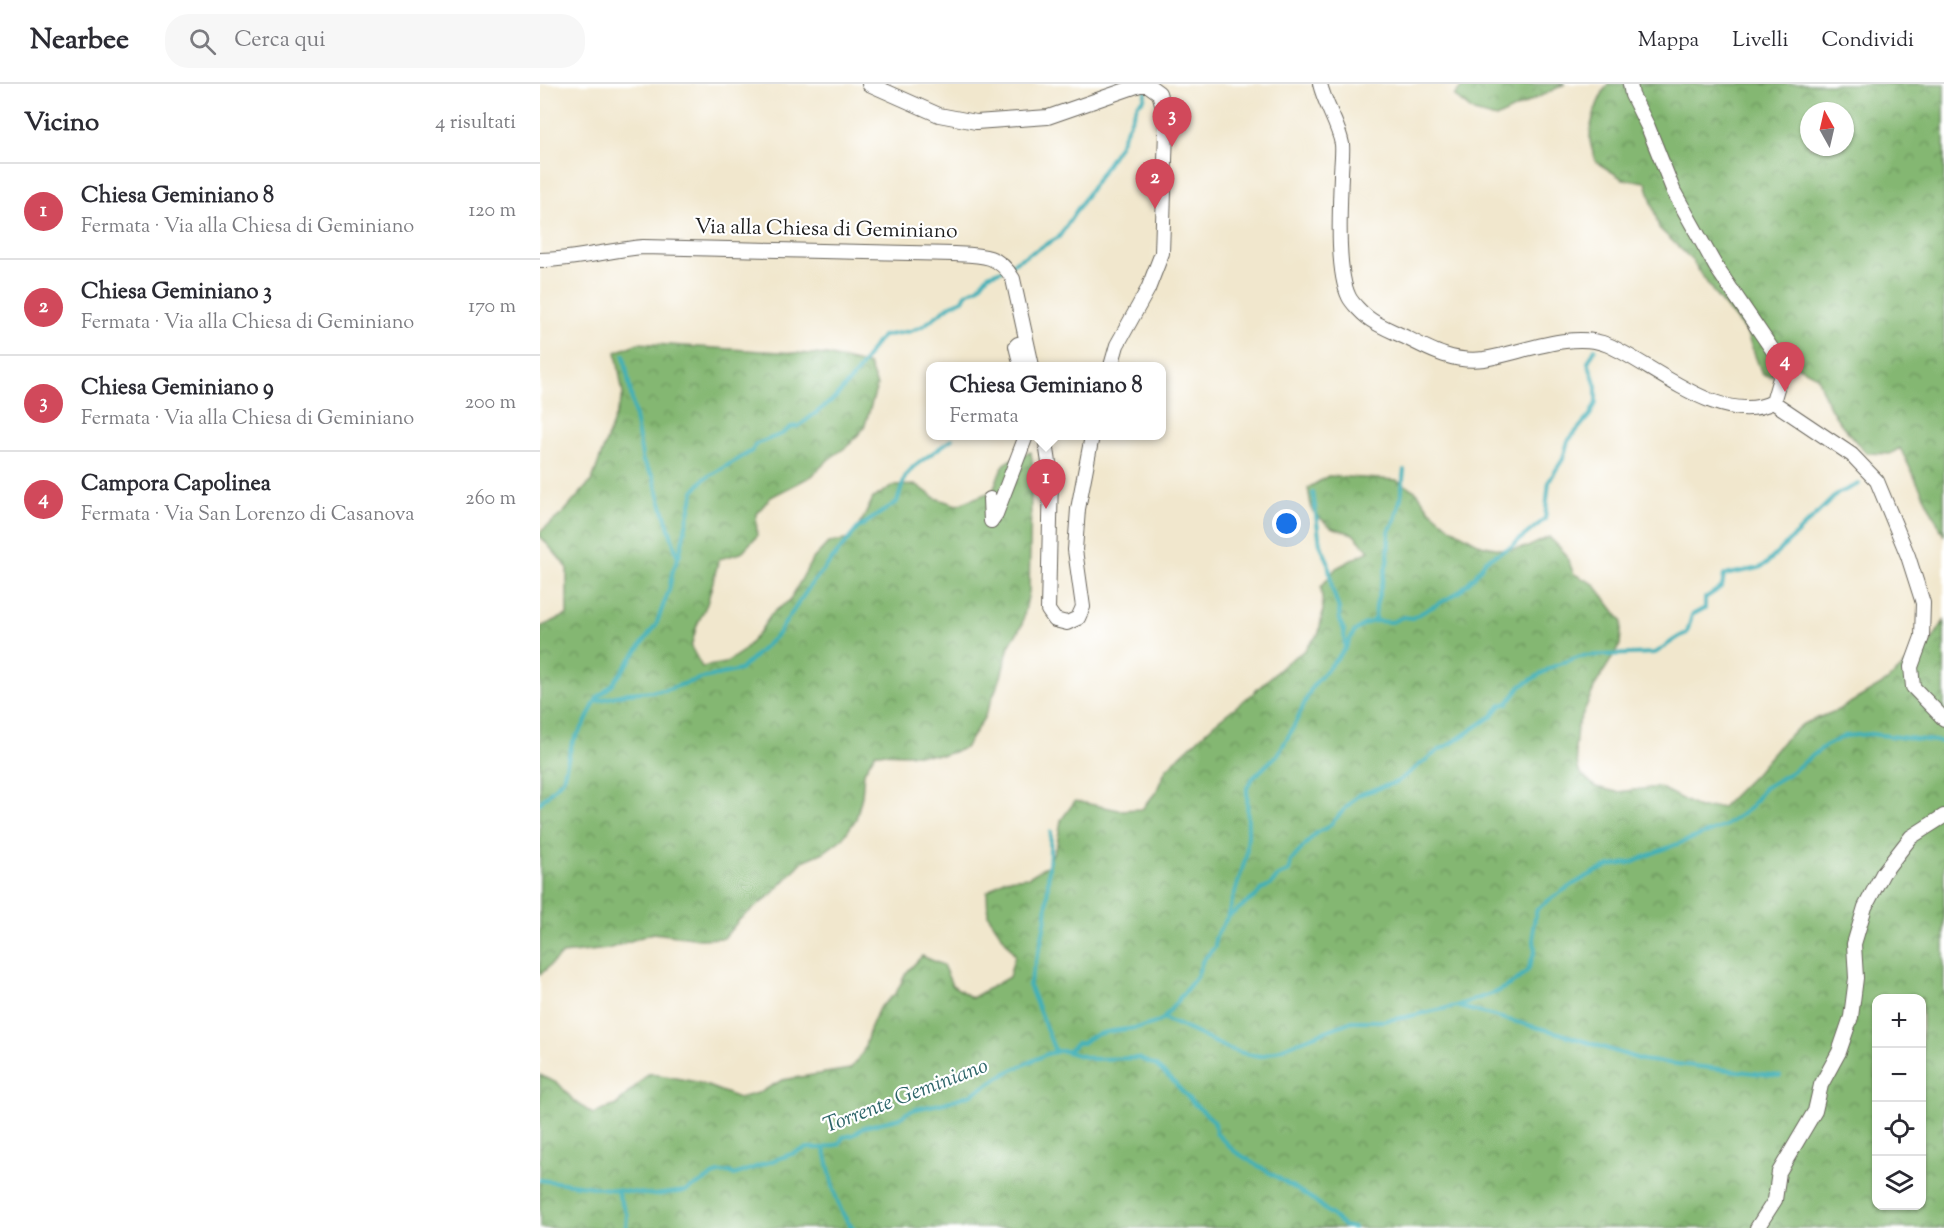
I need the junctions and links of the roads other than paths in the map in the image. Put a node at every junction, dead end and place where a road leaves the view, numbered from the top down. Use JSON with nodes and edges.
{"nodes":[{"id":1,"x":869,"y":84,"type":"edge"},
{"id":2,"x":1320,"y":84,"type":"edge"},
{"id":3,"x":1630,"y":84,"type":"edge"},
{"id":4,"x":540,"y":260,"type":"edge"},
{"id":5,"x":1027,"y":343,"type":"junction"},
{"id":6,"x":1019,"y":362,"type":"edge"},
{"id":7,"x":1031,"y":362,"type":"edge"},
{"id":8,"x":1112,"y":362,"type":"edge"},
{"id":9,"x":1773,"y":402,"type":"junction"},
{"id":10,"x":1024,"y":440,"type":"edge"},
{"id":11,"x":1046,"y":440,"type":"edge"},
{"id":12,"x":1091,"y":440,"type":"edge"},
{"id":13,"x":990,"y":499,"type":"dead end"},
{"id":14,"x":1944,"y":719,"type":"edge"},
{"id":15,"x":1944,"y":816,"type":"edge"},
{"id":16,"x":1757,"y":1228,"type":"edge"}],
"edges":[{"from":1,"to":8,"type":"street"},
{"from":2,"to":9,"type":"street"},
{"from":3,"to":9,"type":"street"},
{"from":4,"to":5,"type":"street","name":"Via alla Chiesa di Geminiano"},
{"from":5,"to":6,"type":"street"},
{"from":5,"to":7,"type":"street","name":"Via alla Chiesa di Geminiano"},
{"from":9,"to":14,"type":"street"},
{"from":10,"to":13,"type":"street"},
{"from":11,"to":12,"type":"street"},
{"from":15,"to":16,"type":"street"}]}
